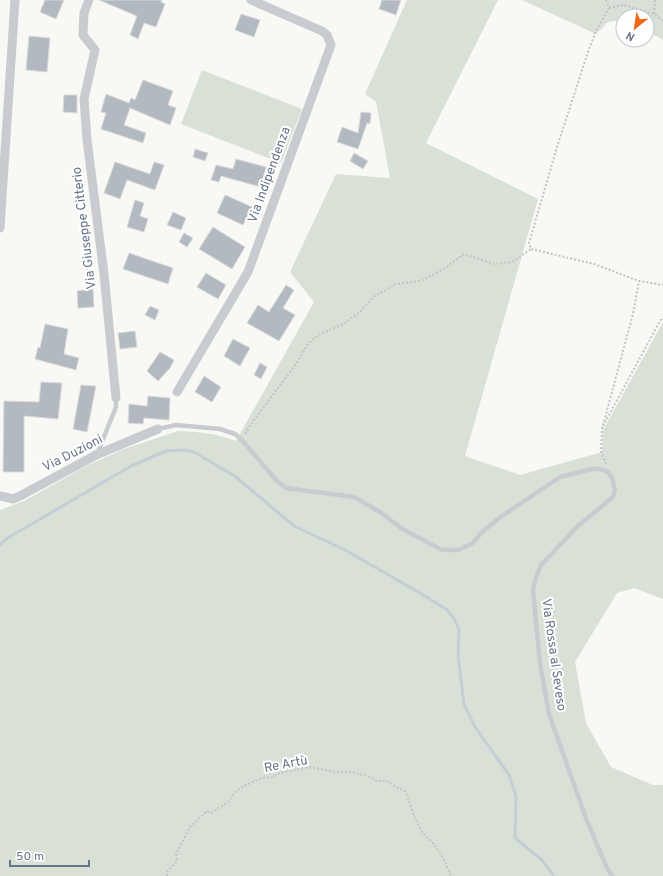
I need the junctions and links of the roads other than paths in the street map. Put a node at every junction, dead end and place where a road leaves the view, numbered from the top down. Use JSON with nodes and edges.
{"nodes":[{"id":1,"x":15,"y":0,"type":"edge"},
{"id":2,"x":89,"y":0,"type":"edge"},
{"id":3,"x":252,"y":0,"type":"edge"},
{"id":4,"x":0,"y":228,"type":"edge"},
{"id":5,"x":177,"y":392,"type":"dead end"},
{"id":6,"x":116,"y":398,"type":"joint"},
{"id":7,"x":158,"y":429,"type":"joint"},
{"id":8,"x":96,"y":455,"type":"junction"},
{"id":9,"x":0,"y":496,"type":"edge"},
{"id":10,"x":612,"y":876,"type":"edge"}],
"edges":[{"from":1,"to":4,"type":"street"},
{"from":2,"to":6,"type":"street","name":"Via Giuseppe Citterio"},
{"from":3,"to":5,"type":"street","name":"Via Indipendenza"},
{"from":6,"to":8,"type":"lane","name":"Via Giuseppe Citterio"},
{"from":7,"to":8,"type":"street","name":"Via Duzioni"},
{"from":7,"to":10,"type":"lane","name":"Via Rossa al Seveso"},
{"from":8,"to":9,"type":"street","name":"Via Duzioni"}]}
